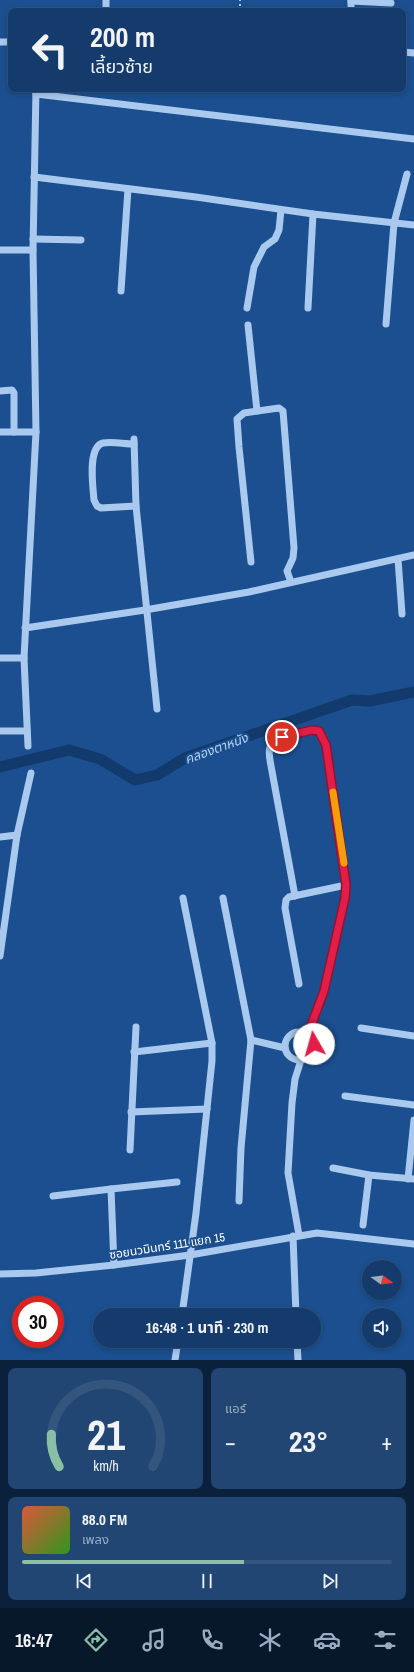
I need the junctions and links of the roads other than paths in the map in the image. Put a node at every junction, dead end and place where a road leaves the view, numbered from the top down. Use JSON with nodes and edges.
{"nodes":[{"id":1,"x":351,"y":1,"type":"edge"},
{"id":2,"x":391,"y":3,"type":"dead end"},
{"id":3,"x":36,"y":92,"type":"edge"},
{"id":4,"x":44,"y":92,"type":"edge"},
{"id":5,"x":414,"y":139,"type":"edge"},
{"id":6,"x":407,"y":174,"type":"dead end"},
{"id":7,"x":34,"y":177,"type":"junction"},
{"id":8,"x":128,"y":189,"type":"junction"},
{"id":9,"x":281,"y":210,"type":"junction"},
{"id":10,"x":313,"y":214,"type":"junction"},
{"id":11,"x":394,"y":223,"type":"junction"},
{"id":12,"x":414,"y":225,"type":"edge"},
{"id":13,"x":33,"y":239,"type":"junction"},
{"id":14,"x":81,"y":240,"type":"dead end"},
{"id":15,"x":0,"y":250,"type":"edge"},
{"id":16,"x":33,"y":250,"type":"junction"},
{"id":17,"x":121,"y":291,"type":"dead end"},
{"id":18,"x":247,"y":308,"type":"dead end"},
{"id":19,"x":308,"y":308,"type":"dead end"},
{"id":20,"x":386,"y":324,"type":"dead end"},
{"id":21,"x":248,"y":325,"type":"dead end"},
{"id":22,"x":0,"y":391,"type":"edge"},
{"id":23,"x":257,"y":411,"type":"junction"},
{"id":24,"x":0,"y":432,"type":"edge"},
{"id":25,"x":14,"y":432,"type":"junction"},
{"id":26,"x":36,"y":432,"type":"junction"},
{"id":27,"x":136,"y":506,"type":"junction"},
{"id":28,"x":414,"y":555,"type":"edge"},
{"id":29,"x":398,"y":559,"type":"junction"},
{"id":30,"x":251,"y":562,"type":"dead end"},
{"id":31,"x":291,"y":582,"type":"junction"},
{"id":32,"x":145,"y":610,"type":"junction"},
{"id":33,"x":402,"y":614,"type":"dead end"},
{"id":34,"x":25,"y":628,"type":"junction"},
{"id":35,"x":0,"y":658,"type":"edge"},
{"id":36,"x":24,"y":658,"type":"junction"},
{"id":37,"x":157,"y":709,"type":"dead end"},
{"id":38,"x":0,"y":731,"type":"edge"},
{"id":39,"x":27,"y":731,"type":"junction"},
{"id":40,"x":28,"y":746,"type":"dead end"},
{"id":41,"x":31,"y":773,"type":"dead end"},
{"id":42,"x":17,"y":835,"type":"junction"},
{"id":43,"x":0,"y":837,"type":"edge"},
{"id":44,"x":346,"y":885,"type":"junction"},
{"id":45,"x":295,"y":896,"type":"junction"},
{"id":46,"x":183,"y":898,"type":"dead end"},
{"id":47,"x":223,"y":898,"type":"dead end"},
{"id":48,"x":2,"y":925,"type":"edge"},
{"id":49,"x":0,"y":956,"type":"edge"},
{"id":50,"x":299,"y":984,"type":"dead end"},
{"id":51,"x":136,"y":1027,"type":"dead end"},
{"id":52,"x":361,"y":1028,"type":"dead end"},
{"id":53,"x":308,"y":1034,"type":"junction"},
{"id":54,"x":414,"y":1036,"type":"edge"},
{"id":55,"x":251,"y":1040,"type":"junction"},
{"id":56,"x":212,"y":1043,"type":"junction"},
{"id":57,"x":285,"y":1048,"type":"junction"},
{"id":58,"x":134,"y":1052,"type":"junction"},
{"id":59,"x":301,"y":1060,"type":"junction"},
{"id":60,"x":345,"y":1096,"type":"dead end"},
{"id":61,"x":414,"y":1105,"type":"edge"},
{"id":62,"x":207,"y":1109,"type":"junction"},
{"id":63,"x":132,"y":1112,"type":"junction"},
{"id":64,"x":414,"y":1120,"type":"edge"},
{"id":65,"x":130,"y":1150,"type":"dead end"},
{"id":66,"x":333,"y":1168,"type":"dead end"},
{"id":67,"x":369,"y":1175,"type":"junction"},
{"id":68,"x":411,"y":1179,"type":"edge"},
{"id":69,"x":177,"y":1182,"type":"dead end"},
{"id":70,"x":111,"y":1189,"type":"junction"},
{"id":71,"x":53,"y":1196,"type":"dead end"},
{"id":72,"x":239,"y":1201,"type":"dead end"},
{"id":73,"x":363,"y":1225,"type":"dead end"},
{"id":74,"x":296,"y":1235,"type":"junction"},
{"id":75,"x":414,"y":1244,"type":"edge"},
{"id":76,"x":190,"y":1254,"type":"junction"},
{"id":77,"x":114,"y":1265,"type":"junction"},
{"id":78,"x":0,"y":1274,"type":"edge"},
{"id":79,"x":183,"y":1308,"type":"edge"},
{"id":80,"x":296,"y":1308,"type":"edge"},
{"id":81,"x":177,"y":1348,"type":"edge"},
{"id":82,"x":297,"y":1348,"type":"edge"},
{"id":83,"x":175,"y":1360,"type":"edge"},
{"id":84,"x":298,"y":1360,"type":"edge"}],
"edges":[{"from":1,"to":2,"type":"street"},
{"from":3,"to":7,"type":"street"},
{"from":4,"to":5,"type":"street"},
{"from":6,"to":11,"type":"street"},
{"from":7,"to":8,"type":"street"},
{"from":7,"to":13,"type":"street"},
{"from":8,"to":9,"type":"street"},
{"from":8,"to":17,"type":"street"},
{"from":9,"to":10,"type":"street"},
{"from":9,"to":18,"type":"street"},
{"from":10,"to":11,"type":"street"},
{"from":10,"to":19,"type":"street"},
{"from":11,"to":12,"type":"street"},
{"from":11,"to":20,"type":"street"},
{"from":13,"to":14,"type":"street"},
{"from":13,"to":16,"type":"street"},
{"from":15,"to":16,"type":"street"},
{"from":16,"to":26,"type":"street"},
{"from":21,"to":23,"type":"street"},
{"from":22,"to":25,"type":"street"},
{"from":23,"to":30,"type":"street"},
{"from":23,"to":31,"type":"street"},
{"from":24,"to":25,"type":"street"},
{"from":25,"to":26,"type":"street"},
{"from":26,"to":34,"type":"street"},
{"from":27,"to":27,"type":"street"},
{"from":27,"to":32,"type":"street"},
{"from":28,"to":29,"type":"street"},
{"from":29,"to":31,"type":"street"},
{"from":29,"to":33,"type":"street"},
{"from":31,"to":32,"type":"street"},
{"from":32,"to":34,"type":"street"},
{"from":32,"to":37,"type":"street"},
{"from":34,"to":36,"type":"street"},
{"from":35,"to":36,"type":"street"},
{"from":36,"to":39,"type":"street"},
{"from":38,"to":39,"type":"street"},
{"from":39,"to":40,"type":"street"},
{"from":41,"to":42,"type":"street"},
{"from":42,"to":43,"type":"street"},
{"from":42,"to":48,"type":"street"},
{"from":44,"to":45,"type":"street"},
{"from":44,"to":45,"type":"street"},
{"from":44,"to":53,"type":"street"},
{"from":45,"to":50,"type":"street"},
{"from":46,"to":56,"type":"street"},
{"from":47,"to":55,"type":"street"},
{"from":48,"to":49,"type":"street"},
{"from":51,"to":58,"type":"street"},
{"from":52,"to":54,"type":"street"},
{"from":53,"to":57,"type":"street"},
{"from":53,"to":59,"type":"street"},
{"from":55,"to":57,"type":"street"},
{"from":55,"to":72,"type":"street"},
{"from":56,"to":58,"type":"street"},
{"from":56,"to":62,"type":"street"},
{"from":57,"to":59,"type":"street"},
{"from":58,"to":63,"type":"street"},
{"from":59,"to":74,"type":"street"},
{"from":60,"to":61,"type":"street"},
{"from":62,"to":63,"type":"street"},
{"from":62,"to":76,"type":"street"},
{"from":63,"to":65,"type":"street"},
{"from":64,"to":68,"type":"street"},
{"from":66,"to":67,"type":"street"},
{"from":67,"to":68,"type":"street"},
{"from":67,"to":73,"type":"street"},
{"from":69,"to":70,"type":"street"},
{"from":70,"to":71,"type":"street"},
{"from":70,"to":77,"type":"street"},
{"from":74,"to":75,"type":"street","name":"ซอยนวมินทร์ 111 แยก 15"},
{"from":74,"to":76,"type":"street","name":"ซอยนวมินทร์ 111 แยก 15"},
{"from":74,"to":80,"type":"street"},
{"from":76,"to":77,"type":"street","name":"ซอยนวมินทร์ 111 แยก 15"},
{"from":76,"to":79,"type":"street"},
{"from":77,"to":78,"type":"street","name":"ซอยนวมินทร์ 111 แยก 15"},
{"from":81,"to":83,"type":"street"},
{"from":82,"to":84,"type":"street"}]}
